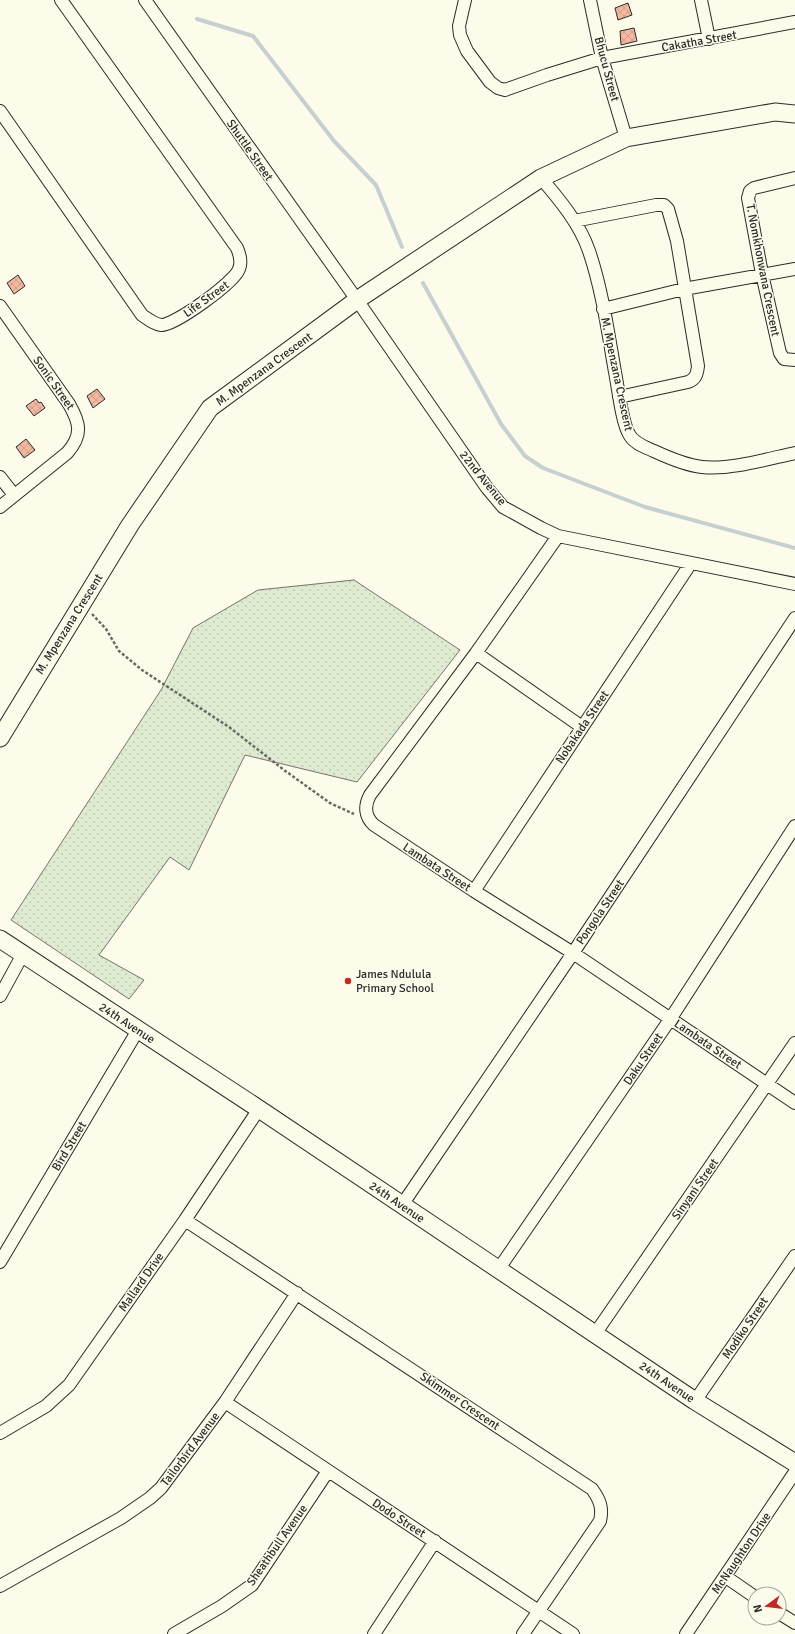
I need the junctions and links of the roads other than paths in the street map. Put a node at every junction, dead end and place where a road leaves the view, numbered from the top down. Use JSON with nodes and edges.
{"nodes":[{"id":1,"x":61,"y":0,"type":"edge"},
{"id":2,"x":145,"y":0,"type":"edge"},
{"id":3,"x":465,"y":0,"type":"edge"},
{"id":4,"x":590,"y":0,"type":"edge"},
{"id":5,"x":701,"y":0,"type":"edge"},
{"id":6,"x":795,"y":22,"type":"edge"},
{"id":7,"x":709,"y":39,"type":"junction"},
{"id":8,"x":602,"y":58,"type":"junction"},
{"id":9,"x":0,"y":111,"type":"edge"},
{"id":10,"x":795,"y":114,"type":"edge"},
{"id":11,"x":626,"y":138,"type":"junction"},
{"id":12,"x":541,"y":178,"type":"junction"},
{"id":13,"x":795,"y":178,"type":"edge"},
{"id":14,"x":574,"y":221,"type":"junction"},
{"id":15,"x":795,"y":269,"type":"edge"},
{"id":16,"x":762,"y":274,"type":"junction"},
{"id":17,"x":684,"y":289,"type":"junction"},
{"id":18,"x":357,"y":300,"type":"junction"},
{"id":19,"x":0,"y":306,"type":"edge"},
{"id":20,"x":603,"y":309,"type":"junction"},
{"id":21,"x":795,"y":360,"type":"edge"},
{"id":22,"x":620,"y":397,"type":"junction"},
{"id":23,"x":795,"y":453,"type":"edge"},
{"id":24,"x":0,"y":476,"type":"edge"},
{"id":25,"x":14,"y":496,"type":"junction"},
{"id":26,"x":0,"y":507,"type":"edge"},
{"id":27,"x":558,"y":536,"type":"junction"},
{"id":28,"x":691,"y":563,"type":"junction"},
{"id":29,"x":795,"y":584,"type":"edge"},
{"id":30,"x":795,"y":618,"type":"edge"},
{"id":31,"x":476,"y":653,"type":"junction"},
{"id":32,"x":582,"y":726,"type":"junction"},
{"id":33,"x":0,"y":738,"type":"edge"},
{"id":34,"x":795,"y":826,"type":"edge"},
{"id":35,"x":474,"y":891,"type":"junction"},
{"id":36,"x":0,"y":939,"type":"edge"},
{"id":37,"x":572,"y":953,"type":"junction"},
{"id":38,"x":23,"y":954,"type":"junction"},
{"id":39,"x":0,"y":996,"type":"edge"},
{"id":40,"x":671,"y":1018,"type":"junction"},
{"id":41,"x":138,"y":1030,"type":"junction"},
{"id":42,"x":795,"y":1043,"type":"edge"},
{"id":43,"x":767,"y":1085,"type":"junction"},
{"id":44,"x":795,"y":1103,"type":"edge"},
{"id":45,"x":259,"y":1109,"type":"junction"},
{"id":46,"x":402,"y":1205,"type":"junction"},
{"id":47,"x":185,"y":1220,"type":"junction"},
{"id":48,"x":795,"y":1256,"type":"edge"},
{"id":49,"x":0,"y":1262,"type":"edge"},
{"id":50,"x":498,"y":1270,"type":"junction"},
{"id":51,"x":297,"y":1293,"type":"junction"},
{"id":52,"x":595,"y":1334,"type":"junction"},
{"id":53,"x":696,"y":1401,"type":"junction"},
{"id":54,"x":225,"y":1402,"type":"junction"},
{"id":55,"x":0,"y":1433,"type":"edge"},
{"id":56,"x":795,"y":1464,"type":"edge"},
{"id":57,"x":328,"y":1471,"type":"junction"},
{"id":58,"x":795,"y":1472,"type":"edge"},
{"id":59,"x":435,"y":1541,"type":"junction"},
{"id":60,"x":726,"y":1577,"type":"junction"},
{"id":61,"x":0,"y":1586,"type":"edge"},
{"id":62,"x":747,"y":1591,"type":"edge"},
{"id":63,"x":538,"y":1611,"type":"junction"},
{"id":64,"x":174,"y":1634,"type":"edge"},
{"id":65,"x":374,"y":1634,"type":"edge"},
{"id":66,"x":523,"y":1634,"type":"edge"},
{"id":67,"x":573,"y":1634,"type":"edge"},
{"id":68,"x":686,"y":1634,"type":"edge"}],
"edges":[{"from":1,"to":9,"type":"street","name":"Life Street"},
{"from":2,"to":18,"type":"street","name":"Shuttle Street"},
{"from":3,"to":8,"type":"street","name":"Cakatha Street"},
{"from":4,"to":8,"type":"street","name":"Bhucu Street"},
{"from":5,"to":7,"type":"street"},
{"from":6,"to":7,"type":"street","name":"Cakatha Street"},
{"from":7,"to":8,"type":"street","name":"Cakatha Street"},
{"from":8,"to":11,"type":"street","name":"Bhucu Street"},
{"from":10,"to":11,"type":"main road","name":"M. Mpenzana Crescent"},
{"from":11,"to":12,"type":"main road","name":"M. Mpenzana Crescent"},
{"from":12,"to":14,"type":"street","name":"M. Mpenzana Crescent"},
{"from":12,"to":18,"type":"main road","name":"M. Mpenzana Crescent"},
{"from":13,"to":16,"type":"street","name":"T. Nomkhonwana Crescent"},
{"from":14,"to":17,"type":"street"},
{"from":14,"to":20,"type":"street","name":"M. Mpenzana Crescent"},
{"from":15,"to":16,"type":"street"},
{"from":16,"to":17,"type":"street"},
{"from":16,"to":21,"type":"street","name":"T. Nomkhonwana Crescent"},
{"from":17,"to":20,"type":"street"},
{"from":17,"to":22,"type":"street"},
{"from":18,"to":27,"type":"street","name":"22nd Avenue"},
{"from":18,"to":33,"type":"main road","name":"M. Mpenzana Crescent"},
{"from":19,"to":25,"type":"street","name":"Sonic Street"},
{"from":20,"to":22,"type":"street","name":"M. Mpenzana Crescent"},
{"from":22,"to":23,"type":"street","name":"M. Mpenzana Crescent"},
{"from":24,"to":25,"type":"street"},
{"from":25,"to":26,"type":"street","name":"Sonic Street"},
{"from":27,"to":28,"type":"street","name":"22nd Avenue"},
{"from":27,"to":31,"type":"street"},
{"from":28,"to":29,"type":"street","name":"22nd Avenue"},
{"from":28,"to":32,"type":"street","name":"Nobakada Street"},
{"from":30,"to":37,"type":"street","name":"Pongola Street"},
{"from":31,"to":32,"type":"street"},
{"from":31,"to":35,"type":"street","name":"Lambata Street"},
{"from":32,"to":35,"type":"street","name":"Nobakada Street"},
{"from":34,"to":40,"type":"street","name":"Daku Street"},
{"from":35,"to":37,"type":"street","name":"Lambata Street"},
{"from":36,"to":38,"type":"main road","name":"24th Avenue"},
{"from":37,"to":40,"type":"street","name":"Lambata Street"},
{"from":37,"to":46,"type":"street","name":"Pongola Street"},
{"from":38,"to":39,"type":"street"},
{"from":38,"to":41,"type":"main road","name":"24th Avenue"},
{"from":40,"to":43,"type":"street","name":"Lambata Street"},
{"from":40,"to":50,"type":"street","name":"Daku Street"},
{"from":41,"to":45,"type":"main road","name":"24th Avenue"},
{"from":41,"to":49,"type":"street","name":"Bird Street"},
{"from":42,"to":43,"type":"street","name":"Sinyani Street"},
{"from":43,"to":44,"type":"street","name":"Lambata Street"},
{"from":43,"to":52,"type":"street","name":"Sinyani Street"},
{"from":45,"to":46,"type":"main road","name":"24th Avenue"},
{"from":45,"to":47,"type":"street","name":"Mallard Drive"},
{"from":46,"to":50,"type":"main road","name":"24th Avenue"},
{"from":47,"to":51,"type":"street","name":"Skimmer Crescent"},
{"from":47,"to":55,"type":"street","name":"Mallard Drive"},
{"from":48,"to":53,"type":"street","name":"Modiko Street"},
{"from":50,"to":52,"type":"main road","name":"24th Avenue"},
{"from":51,"to":54,"type":"street","name":"Tailorbird Avenue"},
{"from":51,"to":63,"type":"street","name":"Skimmer Crescent"},
{"from":52,"to":53,"type":"main road","name":"24th Avenue"},
{"from":53,"to":56,"type":"main road","name":"24th Avenue"},
{"from":54,"to":57,"type":"street","name":"Dodo Street"},
{"from":54,"to":61,"type":"street","name":"Tailorbird Avenue"},
{"from":57,"to":59,"type":"street","name":"Dodo Street"},
{"from":57,"to":64,"type":"street","name":"Sheathbull Avenue"},
{"from":58,"to":60,"type":"street","name":"McNaughton Drive"},
{"from":59,"to":63,"type":"street","name":"Dodo Street"},
{"from":59,"to":65,"type":"street"},
{"from":60,"to":62,"type":"street"},
{"from":60,"to":68,"type":"street","name":"McNaughton Drive"},
{"from":63,"to":66,"type":"street","name":"Skimmer Crescent"},
{"from":63,"to":67,"type":"street","name":"Dodo Street"}]}
